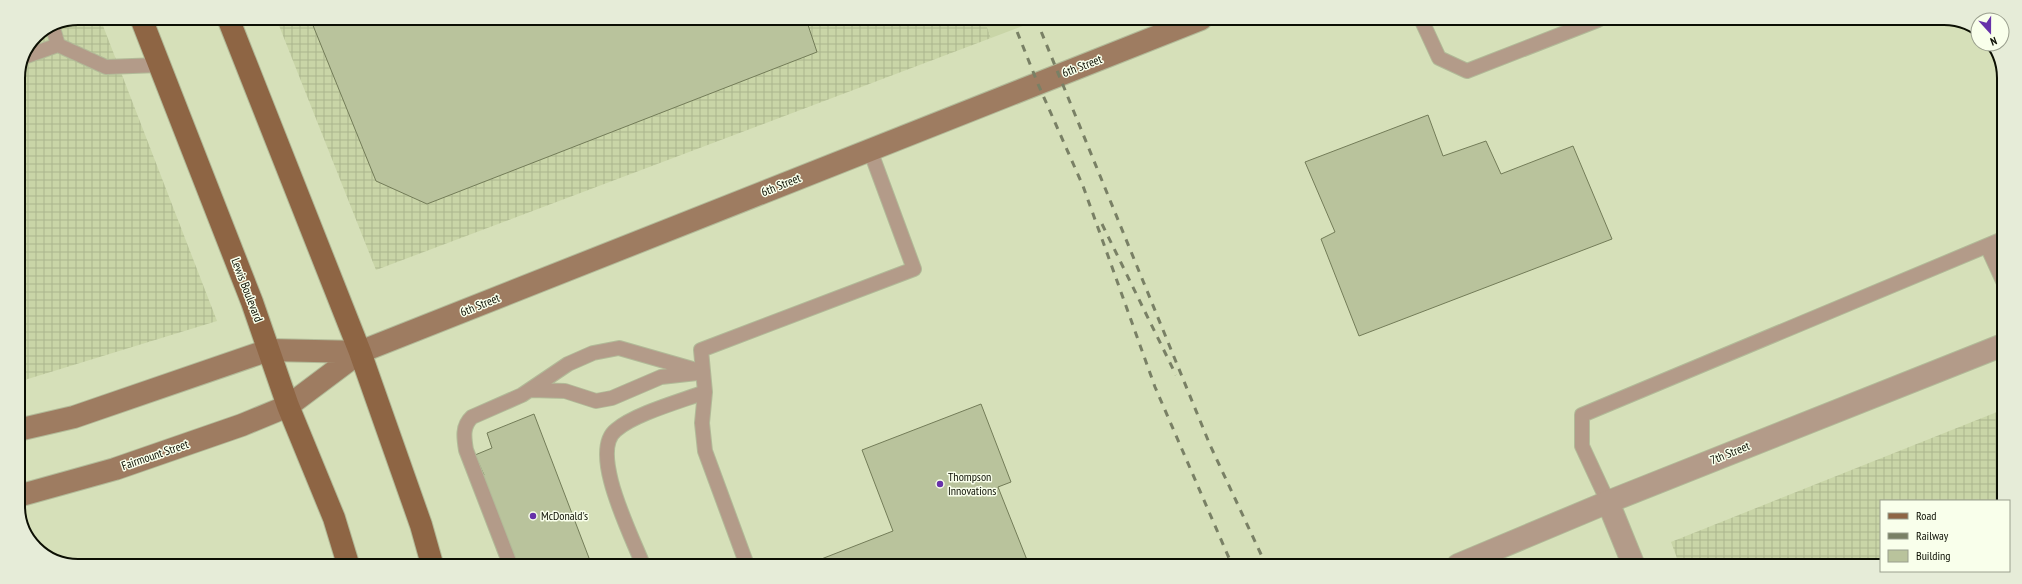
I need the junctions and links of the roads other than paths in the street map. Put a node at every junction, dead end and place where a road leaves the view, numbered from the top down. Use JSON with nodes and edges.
{"nodes":[{"id":1,"x":144,"y":25,"type":"edge"},
{"id":2,"x":231,"y":25,"type":"edge"},
{"id":3,"x":1186,"y":25,"type":"edge"},
{"id":4,"x":1424,"y":25,"type":"edge"},
{"id":5,"x":1585,"y":25,"type":"edge"},
{"id":6,"x":54,"y":31,"type":"edge"},
{"id":7,"x":58,"y":45,"type":"junction"},
{"id":8,"x":31,"y":55,"type":"edge"},
{"id":9,"x":159,"y":65,"type":"junction"},
{"id":10,"x":870,"y":150,"type":"junction"},
{"id":11,"x":1997,"y":242,"type":"edge"},
{"id":12,"x":1987,"y":246,"type":"junction"},
{"id":13,"x":1997,"y":268,"type":"edge"},
{"id":14,"x":1997,"y":347,"type":"edge"},
{"id":15,"x":269,"y":350,"type":"junction"},
{"id":16,"x":360,"y":352,"type":"junction"},
{"id":17,"x":703,"y":372,"type":"junction"},
{"id":18,"x":531,"y":390,"type":"junction"},
{"id":19,"x":706,"y":392,"type":"junction"},
{"id":20,"x":288,"y":406,"type":"junction"},
{"id":21,"x":25,"y":428,"type":"edge"},
{"id":22,"x":25,"y":494,"type":"edge"},
{"id":23,"x":1608,"y":502,"type":"junction"},
{"id":24,"x":346,"y":559,"type":"edge"},
{"id":25,"x":431,"y":559,"type":"edge"},
{"id":26,"x":508,"y":559,"type":"edge"},
{"id":27,"x":641,"y":559,"type":"edge"},
{"id":28,"x":745,"y":559,"type":"edge"},
{"id":29,"x":1474,"y":559,"type":"edge"},
{"id":30,"x":1631,"y":559,"type":"edge"}],
"edges":[{"from":1,"to":9,"type":"main road","name":"Lewis Boulevard"},
{"from":2,"to":16,"type":"main road"},
{"from":3,"to":10,"type":"main road","name":"6th Street"},
{"from":4,"to":5,"type":"lane"},
{"from":6,"to":7,"type":"lane"},
{"from":7,"to":8,"type":"lane"},
{"from":7,"to":9,"type":"lane"},
{"from":9,"to":15,"type":"main road","name":"Lewis Boulevard"},
{"from":10,"to":16,"type":"main road","name":"6th Street"},
{"from":10,"to":17,"type":"lane"},
{"from":11,"to":12,"type":"lane"},
{"from":12,"to":13,"type":"lane"},
{"from":12,"to":23,"type":"lane"},
{"from":14,"to":23,"type":"street","name":"7th Street"},
{"from":15,"to":16,"type":"main road","name":"6th Street"},
{"from":15,"to":20,"type":"main road","name":"Lewis Boulevard"},
{"from":15,"to":21,"type":"main road"},
{"from":16,"to":20,"type":"main road","name":"6th Street"},
{"from":16,"to":25,"type":"main road"},
{"from":17,"to":18,"type":"lane"},
{"from":17,"to":18,"type":"lane"},
{"from":17,"to":19,"type":"lane"},
{"from":18,"to":26,"type":"lane"},
{"from":19,"to":27,"type":"lane"},
{"from":19,"to":28,"type":"lane"},
{"from":20,"to":22,"type":"main road","name":"Fairmount Street"},
{"from":20,"to":24,"type":"main road","name":"Lewis Boulevard"},
{"from":23,"to":29,"type":"street","name":"7th Street"},
{"from":23,"to":30,"type":"street"}]}
